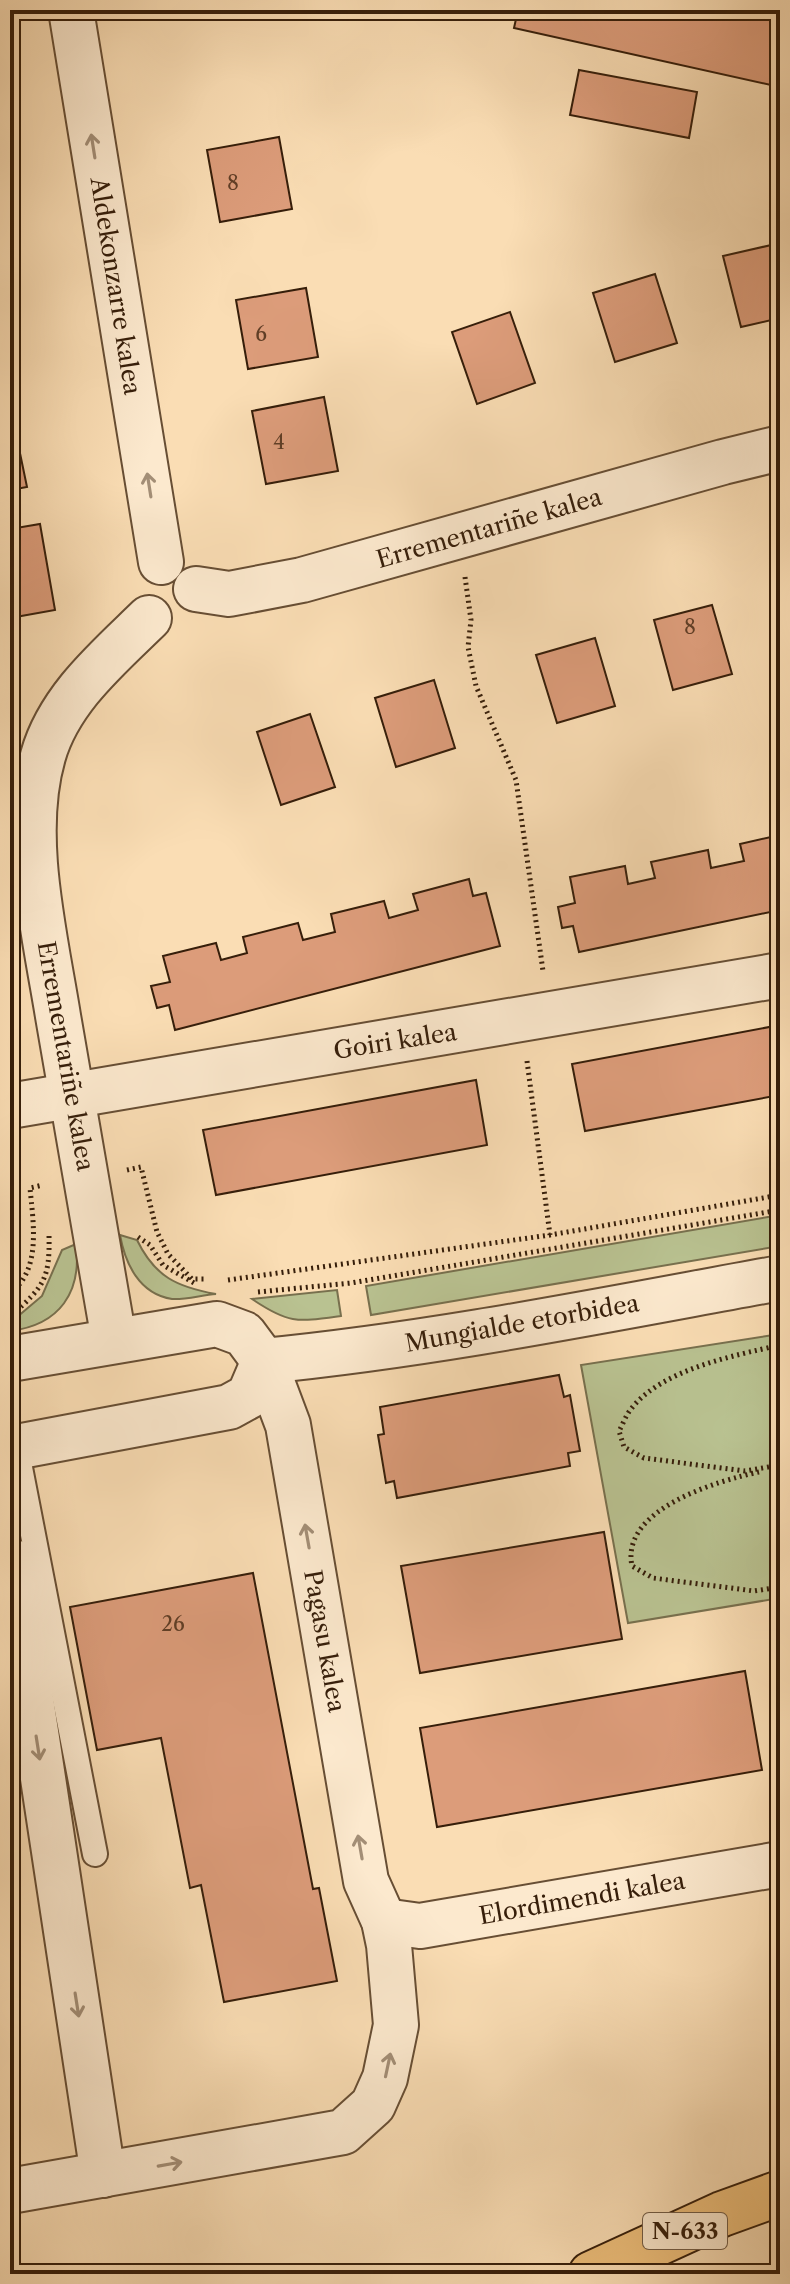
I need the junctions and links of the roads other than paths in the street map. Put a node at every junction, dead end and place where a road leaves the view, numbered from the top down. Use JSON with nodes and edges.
{"nodes":[{"id":1,"x":71,"y":10,"type":"edge"},
{"id":2,"x":780,"y":448,"type":"edge"},
{"id":3,"x":161,"y":562,"type":"junction"},
{"id":4,"x":196,"y":589,"type":"junction"},
{"id":5,"x":149,"y":618,"type":"junction"},
{"id":6,"x":24,"y":784,"type":"edge"},
{"id":7,"x":26,"y":902,"type":"edge"},
{"id":8,"x":780,"y":975,"type":"edge"},
{"id":9,"x":72,"y":1094,"type":"junction"},
{"id":10,"x":19,"y":1105,"type":"edge"},
{"id":11,"x":780,"y":1278,"type":"edge"},
{"id":12,"x":114,"y":1340,"type":"junction"},
{"id":13,"x":10,"y":1359,"type":"edge"},
{"id":14,"x":264,"y":1361,"type":"junction"},
{"id":15,"x":13,"y":1446,"type":"edge"},
{"id":16,"x":10,"y":1560,"type":"edge"},
{"id":17,"x":95,"y":1854,"type":"dead end"},
{"id":18,"x":780,"y":1864,"type":"edge"},
{"id":19,"x":384,"y":1921,"type":"junction"},
{"id":20,"x":103,"y":2175,"type":"junction"},
{"id":21,"x":10,"y":2191,"type":"edge"},
{"id":22,"x":780,"y":2193,"type":"edge"},
{"id":23,"x":591,"y":2274,"type":"edge"}],
"edges":[{"from":3,"to":1,"type":"street","name":"Aldekonzarre kalea","one_way":true},
{"from":2,"to":4,"type":"street","name":"Errementariñe kalea"},
{"from":3,"to":4,"type":"street"},
{"from":3,"to":5,"type":"street"},
{"from":4,"to":5,"type":"street"},
{"from":5,"to":6,"type":"street","name":"Errementariñe kalea"},
{"from":6,"to":7,"type":"street","name":"Errementariñe kalea"},
{"from":7,"to":9,"type":"street","name":"Errementariñe kalea"},
{"from":8,"to":9,"type":"street","name":"Goiri kalea"},
{"from":9,"to":10,"type":"street","name":"Goiri kalea"},
{"from":9,"to":12,"type":"street","name":"Errementariñe kalea"},
{"from":11,"to":14,"type":"street","name":"Mungialde etorbidea"},
{"from":12,"to":13,"type":"street"},
{"from":12,"to":14,"type":"street"},
{"from":14,"to":15,"type":"street"},
{"from":19,"to":14,"type":"street","name":"Pagasu kalea","one_way":true},
{"from":15,"to":17,"type":"lane"},
{"from":16,"to":20,"type":"street","one_way":true},
{"from":18,"to":19,"type":"street","name":"Elordimendi kalea"},
{"from":20,"to":19,"type":"street","name":"Pagasu kalea","one_way":true},
{"from":20,"to":21,"type":"street","name":"Pagasu kalea"},
{"from":22,"to":23,"type":"highway","number":"N-633"}]}
